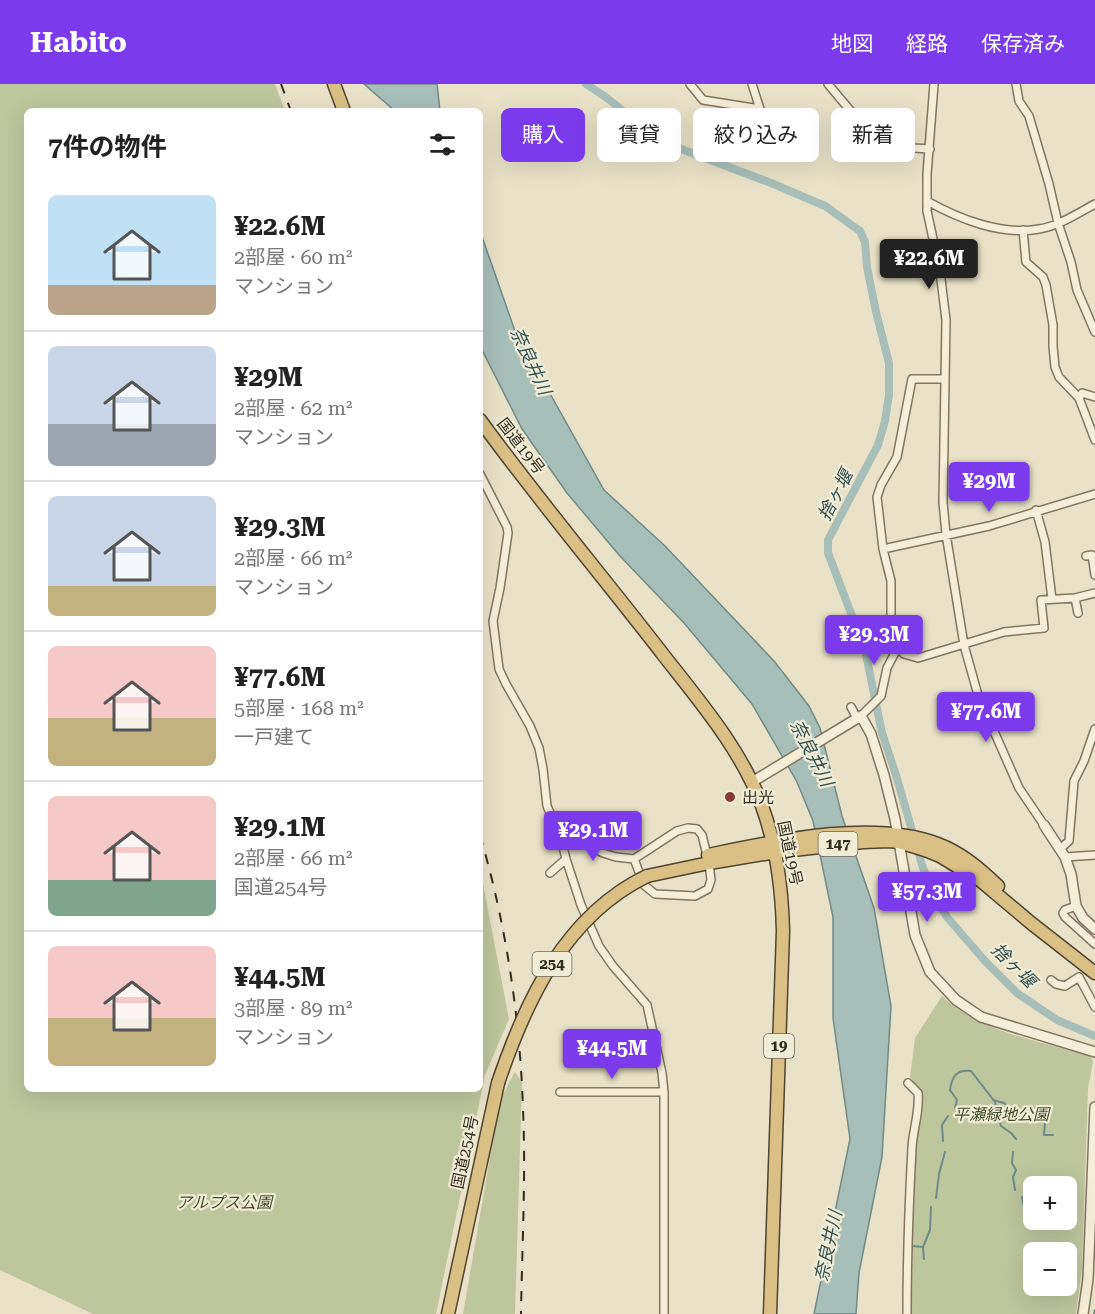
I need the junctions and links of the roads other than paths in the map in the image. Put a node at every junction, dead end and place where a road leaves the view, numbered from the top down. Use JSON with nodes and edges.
{"nodes":[{"id":1,"x":334,"y":84,"type":"edge"},
{"id":2,"x":690,"y":84,"type":"edge"},
{"id":3,"x":752,"y":84,"type":"edge"},
{"id":4,"x":828,"y":84,"type":"edge"},
{"id":5,"x":934,"y":84,"type":"edge"},
{"id":6,"x":1016,"y":84,"type":"edge"},
{"id":7,"x":343,"y":108,"type":"edge"},
{"id":8,"x":930,"y":149,"type":"junction"},
{"id":9,"x":927,"y":201,"type":"junction"},
{"id":10,"x":1095,"y":204,"type":"edge"},
{"id":11,"x":1058,"y":223,"type":"junction"},
{"id":12,"x":1023,"y":230,"type":"junction"},
{"id":13,"x":1095,"y":332,"type":"edge"},
{"id":14,"x":945,"y":379,"type":"junction"},
{"id":15,"x":1079,"y":398,"type":"junction"},
{"id":16,"x":1095,"y":398,"type":"edge"},
{"id":17,"x":483,"y":424,"type":"edge"},
{"id":18,"x":1095,"y":440,"type":"edge"},
{"id":19,"x":483,"y":480,"type":"edge"},
{"id":20,"x":1095,"y":494,"type":"edge"},
{"id":21,"x":1036,"y":510,"type":"junction"},
{"id":22,"x":946,"y":534,"type":"junction"},
{"id":23,"x":883,"y":549,"type":"junction"},
{"id":24,"x":1086,"y":556,"type":"dead end"},
{"id":25,"x":1095,"y":575,"type":"edge"},
{"id":26,"x":1095,"y":593,"type":"edge"},
{"id":27,"x":1075,"y":598,"type":"junction"},
{"id":28,"x":1052,"y":599,"type":"junction"},
{"id":29,"x":1078,"y":613,"type":"dead end"},
{"id":30,"x":964,"y":645,"type":"junction"},
{"id":31,"x":898,"y":647,"type":"junction"},
{"id":32,"x":850,"y":707,"type":"dead end"},
{"id":33,"x":857,"y":718,"type":"junction"},
{"id":34,"x":1095,"y":729,"type":"edge"},
{"id":35,"x":752,"y":782,"type":"junction"},
{"id":36,"x":1044,"y":825,"type":"joint"},
{"id":37,"x":560,"y":835,"type":"junction"},
{"id":38,"x":897,"y":838,"type":"junction"},
{"id":39,"x":924,"y":844,"type":"junction"},
{"id":40,"x":781,"y":847,"type":"junction"},
{"id":41,"x":1063,"y":853,"type":"junction"},
{"id":42,"x":1095,"y":855,"type":"edge"},
{"id":43,"x":566,"y":859,"type":"junction"},
{"id":44,"x":634,"y":859,"type":"junction"},
{"id":45,"x":708,"y":859,"type":"junction"},
{"id":46,"x":550,"y":873,"type":"dead end"},
{"id":47,"x":1076,"y":906,"type":"junction"},
{"id":48,"x":1095,"y":929,"type":"edge"},
{"id":49,"x":1095,"y":944,"type":"edge"},
{"id":50,"x":1095,"y":964,"type":"edge"},
{"id":51,"x":1095,"y":973,"type":"edge"},
{"id":52,"x":1051,"y":980,"type":"dead end"},
{"id":53,"x":1095,"y":1007,"type":"edge"},
{"id":54,"x":1095,"y":1052,"type":"edge"},
{"id":55,"x":908,"y":1083,"type":"dead end"},
{"id":56,"x":560,"y":1092,"type":"dead end"},
{"id":57,"x":664,"y":1092,"type":"junction"},
{"id":58,"x":1095,"y":1107,"type":"edge"},
{"id":59,"x":448,"y":1314,"type":"edge"},
{"id":60,"x":664,"y":1314,"type":"edge"},
{"id":61,"x":770,"y":1314,"type":"edge"},
{"id":62,"x":908,"y":1314,"type":"edge"},
{"id":63,"x":1083,"y":1314,"type":"edge"}],
"edges":[{"from":1,"to":7,"type":"highway"},
{"from":2,"to":3,"type":"street"},
{"from":4,"to":8,"type":"street"},
{"from":5,"to":8,"type":"street"},
{"from":6,"to":11,"type":"street"},
{"from":8,"to":9,"type":"street"},
{"from":9,"to":12,"type":"street"},
{"from":9,"to":14,"type":"street"},
{"from":10,"to":11,"type":"street"},
{"from":11,"to":12,"type":"street"},
{"from":11,"to":13,"type":"street"},
{"from":12,"to":15,"type":"street"},
{"from":14,"to":22,"type":"street"},
{"from":14,"to":23,"type":"street"},
{"from":15,"to":16,"type":"street"},
{"from":15,"to":18,"type":"street"},
{"from":17,"to":35,"type":"highway","name":"国道19号","number":"19"},
{"from":19,"to":37,"type":"street"},
{"from":20,"to":21,"type":"street"},
{"from":21,"to":22,"type":"street"},
{"from":21,"to":28,"type":"street"},
{"from":22,"to":23,"type":"street"},
{"from":22,"to":30,"type":"street"},
{"from":23,"to":31,"type":"street"},
{"from":24,"to":25,"type":"street"},
{"from":26,"to":27,"type":"street"},
{"from":27,"to":28,"type":"street"},
{"from":27,"to":29,"type":"street"},
{"from":28,"to":30,"type":"street"},
{"from":30,"to":31,"type":"street"},
{"from":30,"to":36,"type":"street"},
{"from":31,"to":33,"type":"street"},
{"from":32,"to":33,"type":"street"},
{"from":33,"to":35,"type":"street"},
{"from":33,"to":38,"type":"street"},
{"from":34,"to":41,"type":"street"},
{"from":35,"to":40,"type":"highway","name":"国道19号","number":"19"},
{"from":36,"to":41,"type":"street"},
{"from":37,"to":43,"type":"street"},
{"from":37,"to":44,"type":"street"},
{"from":38,"to":39,"type":"highway","number":"147"},
{"from":38,"to":40,"type":"highway","number":"147"},
{"from":38,"to":54,"type":"street"},
{"from":39,"to":50,"type":"highway","number":"147"},
{"from":39,"to":51,"type":"highway","number":"147"},
{"from":40,"to":45,"type":"highway","name":"国道254号","number":"254"},
{"from":40,"to":61,"type":"highway","name":"国道19号","number":"19"},
{"from":41,"to":42,"type":"street"},
{"from":41,"to":47,"type":"street"},
{"from":43,"to":46,"type":"street"},
{"from":43,"to":57,"type":"street"},
{"from":44,"to":45,"type":"street"},
{"from":44,"to":45,"type":"street"},
{"from":45,"to":59,"type":"highway","name":"国道254号","number":"254","bridge":true},
{"from":47,"to":48,"type":"street"},
{"from":47,"to":49,"type":"street"},
{"from":52,"to":53,"type":"street"},
{"from":55,"to":62,"type":"street"},
{"from":56,"to":57,"type":"street"},
{"from":57,"to":60,"type":"street"},
{"from":58,"to":63,"type":"street"}]}
